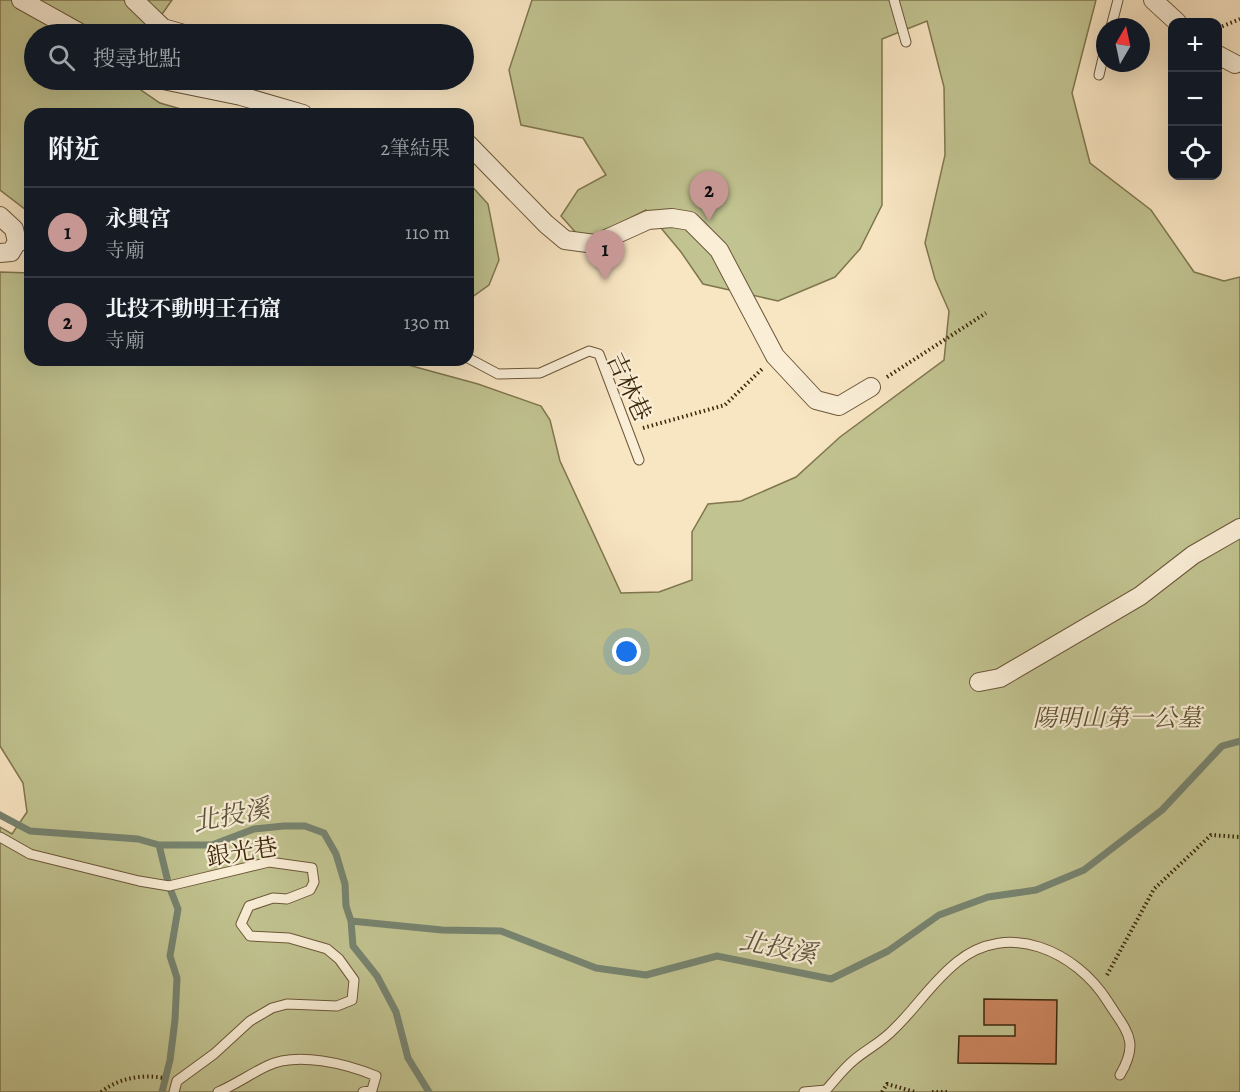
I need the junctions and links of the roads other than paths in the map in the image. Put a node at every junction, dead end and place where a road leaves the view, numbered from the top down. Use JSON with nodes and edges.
{"nodes":[{"id":1,"x":21,"y":0,"type":"edge"},
{"id":2,"x":134,"y":0,"type":"edge"},
{"id":3,"x":894,"y":0,"type":"edge"},
{"id":4,"x":1118,"y":0,"type":"edge"},
{"id":5,"x":1153,"y":0,"type":"edge"},
{"id":6,"x":1113,"y":18,"type":"edge"},
{"id":7,"x":1172,"y":18,"type":"edge"},
{"id":8,"x":64,"y":24,"type":"edge"},
{"id":9,"x":159,"y":24,"type":"edge"},
{"id":10,"x":906,"y":42,"type":"dead end"},
{"id":11,"x":1222,"y":57,"type":"edge"},
{"id":12,"x":1235,"y":64,"type":"dead end"},
{"id":13,"x":1100,"y":72,"type":"edge"},
{"id":14,"x":1099,"y":75,"type":"dead end"},
{"id":15,"x":248,"y":90,"type":"edge"},
{"id":16,"x":289,"y":108,"type":"edge"},
{"id":17,"x":474,"y":150,"type":"edge"},
{"id":18,"x":0,"y":216,"type":"edge"},
{"id":19,"x":23,"y":245,"type":"edge"},
{"id":20,"x":0,"y":253,"type":"edge"},
{"id":21,"x":474,"y":361,"type":"edge"},
{"id":22,"x":871,"y":387,"type":"road end"},
{"id":23,"x":639,"y":460,"type":"dead end"},
{"id":24,"x":1240,"y":528,"type":"edge"},
{"id":25,"x":979,"y":682,"type":"dead end"},
{"id":26,"x":0,"y":837,"type":"edge"},
{"id":27,"x":1120,"y":1075,"type":"dead end"},
{"id":28,"x":828,"y":1091,"type":"edge"},
{"id":29,"x":174,"y":1092,"type":"edge"},
{"id":30,"x":218,"y":1092,"type":"edge"},
{"id":31,"x":363,"y":1092,"type":"edge"},
{"id":32,"x":804,"y":1092,"type":"edge"}],
"edges":[{"from":1,"to":8,"type":"street"},
{"from":2,"to":9,"type":"street"},
{"from":3,"to":10,"type":"lane"},
{"from":4,"to":6,"type":"lane"},
{"from":5,"to":7,"type":"street"},
{"from":11,"to":12,"type":"street"},
{"from":13,"to":14,"type":"lane"},
{"from":15,"to":16,"type":"street"},
{"from":17,"to":22,"type":"street"},
{"from":18,"to":19,"type":"street"},
{"from":19,"to":20,"type":"street"},
{"from":21,"to":23,"type":"lane","name":"吉林巷"},
{"from":24,"to":25,"type":"street"},
{"from":26,"to":29,"type":"lane","name":"銀光巷"},
{"from":27,"to":28,"type":"lane"},
{"from":28,"to":32,"type":"lane"},
{"from":30,"to":31,"type":"lane"}]}
